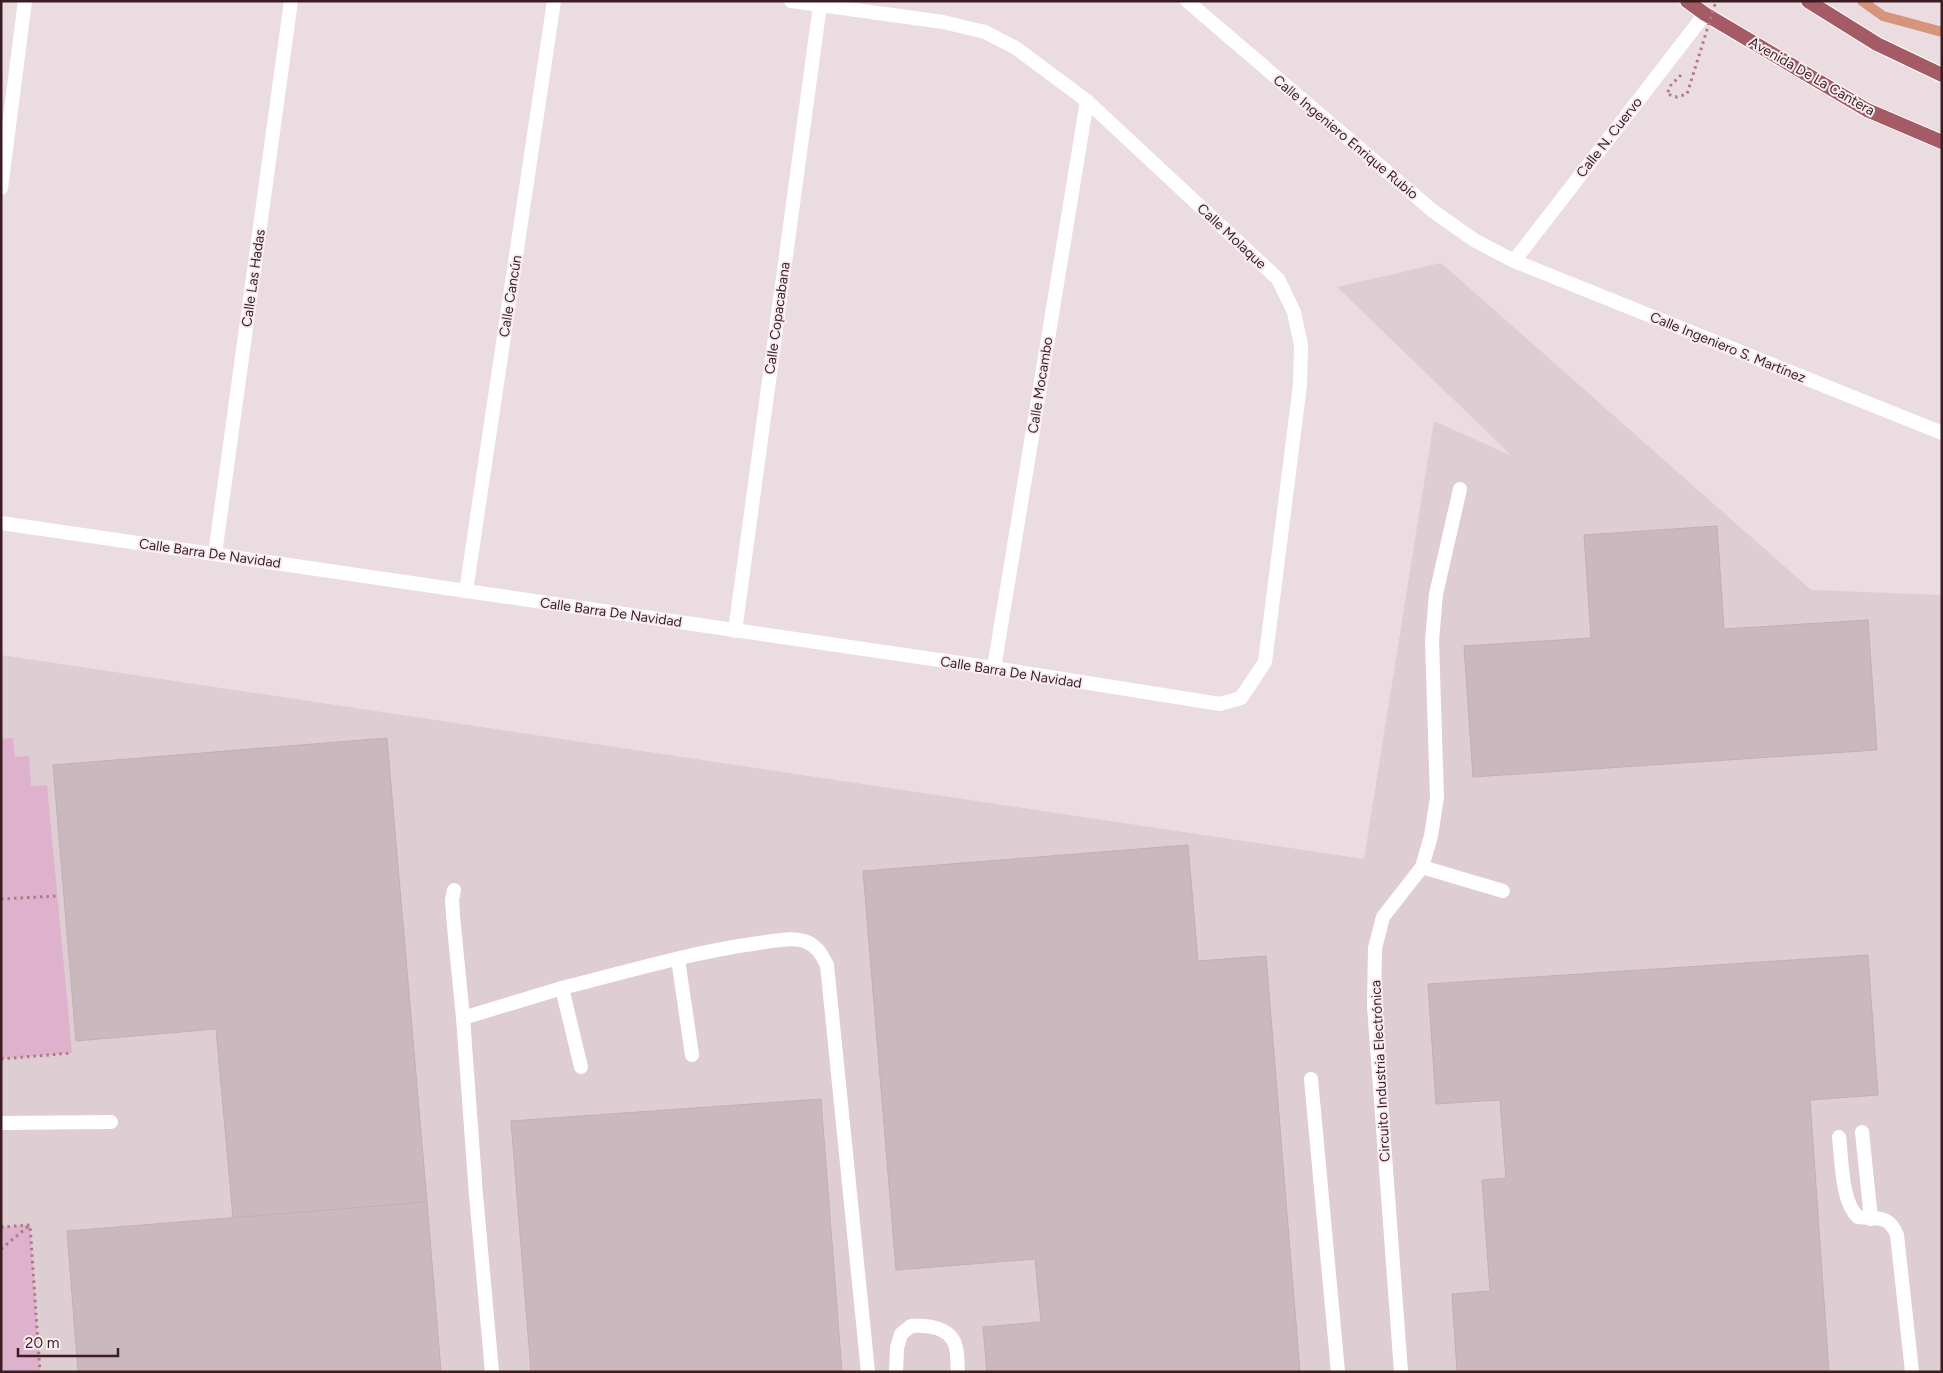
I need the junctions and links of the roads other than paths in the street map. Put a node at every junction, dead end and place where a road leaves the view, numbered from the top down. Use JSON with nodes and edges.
{"nodes":[{"id":1,"x":25,"y":1,"type":"edge"},
{"id":2,"x":291,"y":1,"type":"edge"},
{"id":3,"x":554,"y":1,"type":"edge"},
{"id":4,"x":791,"y":1,"type":"edge"},
{"id":5,"x":1187,"y":1,"type":"edge"},
{"id":6,"x":1687,"y":1,"type":"edge"},
{"id":7,"x":1808,"y":1,"type":"edge"},
{"id":8,"x":820,"y":5,"type":"junction"},
{"id":9,"x":1705,"y":14,"type":"junction"},
{"id":10,"x":1942,"y":75,"type":"edge"},
{"id":11,"x":1087,"y":101,"type":"junction"},
{"id":12,"x":1942,"y":142,"type":"edge"},
{"id":13,"x":1,"y":188,"type":"edge"},
{"id":14,"x":1514,"y":261,"type":"junction"},
{"id":15,"x":1942,"y":433,"type":"edge"},
{"id":16,"x":1460,"y":489,"type":"dead end"},
{"id":17,"x":1,"y":522,"type":"edge"},
{"id":18,"x":215,"y":554,"type":"junction"},
{"id":19,"x":466,"y":591,"type":"junction"},
{"id":20,"x":735,"y":630,"type":"junction"},
{"id":21,"x":994,"y":668,"type":"junction"},
{"id":22,"x":1220,"y":704,"type":"joint"},
{"id":23,"x":1422,"y":867,"type":"junction"},
{"id":24,"x":454,"y":890,"type":"dead end"},
{"id":25,"x":1503,"y":891,"type":"dead end"},
{"id":26,"x":678,"y":959,"type":"junction"},
{"id":27,"x":562,"y":988,"type":"junction"},
{"id":28,"x":463,"y":1018,"type":"junction"},
{"id":29,"x":692,"y":1055,"type":"dead end"},
{"id":30,"x":581,"y":1067,"type":"dead end"},
{"id":31,"x":1311,"y":1079,"type":"dead end"},
{"id":32,"x":111,"y":1122,"type":"dead end"},
{"id":33,"x":1,"y":1123,"type":"edge"},
{"id":34,"x":1862,"y":1132,"type":"dead end"},
{"id":35,"x":1839,"y":1137,"type":"dead end"},
{"id":36,"x":1870,"y":1219,"type":"junction"},
{"id":37,"x":492,"y":1372,"type":"edge"},
{"id":38,"x":868,"y":1372,"type":"edge"},
{"id":39,"x":896,"y":1372,"type":"edge"},
{"id":40,"x":958,"y":1372,"type":"edge"},
{"id":41,"x":1338,"y":1372,"type":"edge"},
{"id":42,"x":1401,"y":1372,"type":"edge"},
{"id":43,"x":1912,"y":1372,"type":"edge"}],
"edges":[{"from":1,"to":13,"type":"street"},
{"from":2,"to":18,"type":"street","name":"Calle Las Hadas"},
{"from":3,"to":19,"type":"street","name":"Calle Cancún"},
{"from":4,"to":8,"type":"street","name":"Calle Molaque"},
{"from":5,"to":14,"type":"street","name":"Calle Ingeniero Enrique Rubio"},
{"from":6,"to":9,"type":"main road","name":"Avenida De La Cantera"},
{"from":7,"to":10,"type":"main road"},
{"from":8,"to":11,"type":"street","name":"Calle Molaque"},
{"from":8,"to":20,"type":"street","name":"Calle Copacabana"},
{"from":9,"to":12,"type":"main road","name":"Avenida De La Cantera"},
{"from":9,"to":14,"type":"street","name":"Calle N. Cuervo"},
{"from":11,"to":21,"type":"street","name":"Calle Mocambo"},
{"from":11,"to":22,"type":"street","name":"Calle Molaque"},
{"from":14,"to":15,"type":"street","name":"Calle Ingeniero S. Martínez"},
{"from":16,"to":23,"type":"street","name":"Circuito Industria Electrónica"},
{"from":17,"to":18,"type":"street","name":"Calle Barra De Navidad"},
{"from":18,"to":19,"type":"street","name":"Calle Barra De Navidad"},
{"from":19,"to":20,"type":"street","name":"Calle Barra De Navidad"},
{"from":20,"to":21,"type":"street","name":"Calle Barra De Navidad"},
{"from":21,"to":22,"type":"street","name":"Calle Barra De Navidad"},
{"from":23,"to":25,"type":"street"},
{"from":23,"to":42,"type":"street","name":"Circuito Industria Electrónica"},
{"from":24,"to":28,"type":"street"},
{"from":26,"to":27,"type":"street"},
{"from":26,"to":29,"type":"street"},
{"from":26,"to":38,"type":"street"},
{"from":27,"to":28,"type":"street"},
{"from":27,"to":30,"type":"street"},
{"from":28,"to":37,"type":"street"},
{"from":31,"to":41,"type":"street"},
{"from":32,"to":33,"type":"street"},
{"from":34,"to":36,"type":"street"},
{"from":35,"to":36,"type":"street"},
{"from":36,"to":43,"type":"street"},
{"from":39,"to":40,"type":"street"}]}
